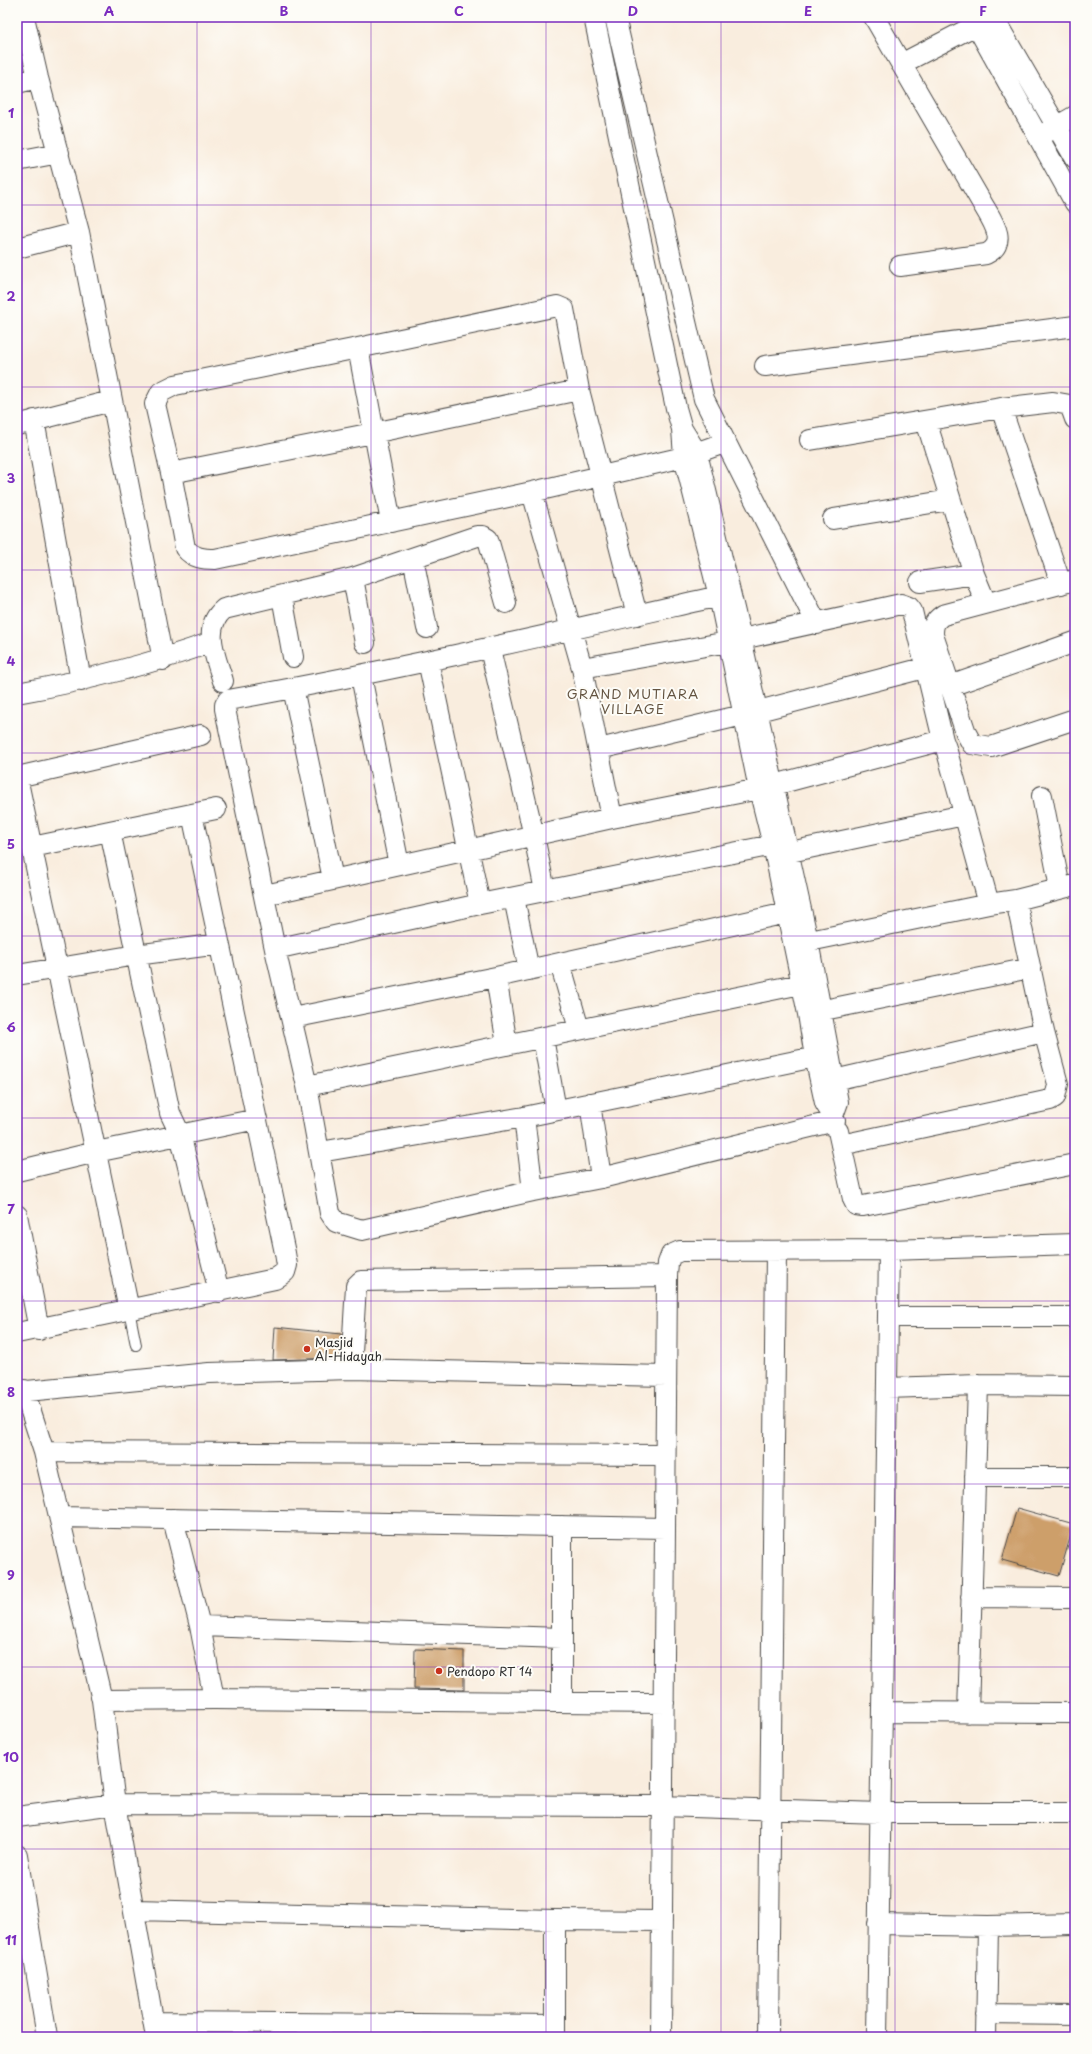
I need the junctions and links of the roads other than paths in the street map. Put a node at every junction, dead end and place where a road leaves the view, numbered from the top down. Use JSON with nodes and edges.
{"nodes":[{"id":1,"x":24,"y":17,"type":"edge"},
{"id":2,"x":594,"y":17,"type":"edge"},
{"id":3,"x":615,"y":17,"type":"edge"},
{"id":4,"x":874,"y":17,"type":"edge"},
{"id":5,"x":980,"y":20,"type":"edge"},
{"id":6,"x":620,"y":43,"type":"junction"},
{"id":7,"x":600,"y":47,"type":"junction"},
{"id":8,"x":901,"y":64,"type":"junction"},
{"id":9,"x":38,"y":78,"type":"junction"},
{"id":10,"x":17,"y":83,"type":"edge"},
{"id":11,"x":1075,"y":116,"type":"edge"},
{"id":12,"x":1058,"y":126,"type":"junction"},
{"id":13,"x":1040,"y":136,"type":"junction"},
{"id":14,"x":59,"y":153,"type":"junction"},
{"id":15,"x":1075,"y":158,"type":"edge"},
{"id":16,"x":17,"y":161,"type":"edge"},
{"id":17,"x":1075,"y":203,"type":"edge"},
{"id":18,"x":79,"y":232,"type":"junction"},
{"id":19,"x":17,"y":248,"type":"edge"},
{"id":20,"x":900,"y":266,"type":"dead end"},
{"id":21,"x":1075,"y":326,"type":"edge"},
{"id":22,"x":358,"y":348,"type":"junction"},
{"id":23,"x":764,"y":366,"type":"dead end"},
{"id":24,"x":579,"y":390,"type":"junction"},
{"id":25,"x":704,"y":399,"type":"junction"},
{"id":26,"x":111,"y":401,"type":"junction"},
{"id":27,"x":676,"y":408,"type":"junction"},
{"id":28,"x":1001,"y":408,"type":"junction"},
{"id":29,"x":1075,"y":420,"type":"edge"},
{"id":30,"x":926,"y":421,"type":"junction"},
{"id":31,"x":25,"y":422,"type":"edge"},
{"id":32,"x":373,"y":434,"type":"junction"},
{"id":33,"x":810,"y":440,"type":"dead end"},
{"id":34,"x":724,"y":443,"type":"junction"},
{"id":35,"x":691,"y":455,"type":"junction"},
{"id":36,"x":171,"y":473,"type":"junction"},
{"id":37,"x":601,"y":476,"type":"junction"},
{"id":38,"x":532,"y":492,"type":"junction"},
{"id":39,"x":950,"y":500,"type":"junction"},
{"id":40,"x":833,"y":519,"type":"dead end"},
{"id":41,"x":391,"y":522,"type":"junction"},
{"id":42,"x":413,"y":558,"type":"junction"},
{"id":43,"x":974,"y":574,"type":"junction"},
{"id":44,"x":353,"y":578,"type":"junction"},
{"id":45,"x":920,"y":582,"type":"dead end"},
{"id":46,"x":1068,"y":582,"type":"edge"},
{"id":47,"x":282,"y":596,"type":"junction"},
{"id":48,"x":719,"y":596,"type":"junction"},
{"id":49,"x":506,"y":603,"type":"dead end"},
{"id":50,"x":986,"y":603,"type":"junction"},
{"id":51,"x":637,"y":615,"type":"junction"},
{"id":52,"x":817,"y":624,"type":"junction"},
{"id":53,"x":427,"y":628,"type":"dead end"},
{"id":54,"x":572,"y":631,"type":"junction"},
{"id":55,"x":734,"y":640,"type":"junction"},
{"id":56,"x":212,"y":642,"type":"junction"},
{"id":57,"x":1075,"y":642,"type":"edge"},
{"id":58,"x":365,"y":643,"type":"dead end"},
{"id":59,"x":490,"y":649,"type":"junction"},
{"id":60,"x":293,"y":657,"type":"dead end"},
{"id":61,"x":162,"y":660,"type":"junction"},
{"id":62,"x":428,"y":661,"type":"junction"},
{"id":63,"x":582,"y":668,"type":"junction"},
{"id":64,"x":924,"y":668,"type":"junction"},
{"id":65,"x":361,"y":676,"type":"junction"},
{"id":66,"x":81,"y":681,"type":"junction"},
{"id":67,"x":223,"y":681,"type":"dead end"},
{"id":68,"x":950,"y":686,"type":"junction"},
{"id":69,"x":293,"y":688,"type":"junction"},
{"id":70,"x":17,"y":694,"type":"edge"},
{"id":71,"x":749,"y":713,"type":"junction"},
{"id":72,"x":1075,"y":719,"type":"edge"},
{"id":73,"x":202,"y":735,"type":"dead end"},
{"id":74,"x":942,"y":740,"type":"junction"},
{"id":75,"x":599,"y":749,"type":"junction"},
{"id":76,"x":17,"y":777,"type":"edge"},
{"id":77,"x":766,"y":787,"type":"junction"},
{"id":78,"x":1042,"y":796,"type":"dead end"},
{"id":79,"x":216,"y":809,"type":"dead end"},
{"id":80,"x":192,"y":814,"type":"junction"},
{"id":81,"x":964,"y":814,"type":"junction"},
{"id":82,"x":612,"y":818,"type":"junction"},
{"id":83,"x":22,"y":820,"type":"edge"},
{"id":84,"x":110,"y":831,"type":"junction"},
{"id":85,"x":534,"y":836,"type":"junction"},
{"id":86,"x":32,"y":847,"type":"junction"},
{"id":87,"x":468,"y":850,"type":"junction"},
{"id":88,"x":778,"y":850,"type":"junction"},
{"id":89,"x":399,"y":865,"type":"junction"},
{"id":90,"x":333,"y":880,"type":"junction"},
{"id":91,"x":1068,"y":886,"type":"edge"},
{"id":92,"x":545,"y":891,"type":"junction"},
{"id":93,"x":265,"y":895,"type":"junction"},
{"id":94,"x":514,"y":898,"type":"junction"},
{"id":95,"x":1016,"y":900,"type":"junction"},
{"id":96,"x":480,"y":904,"type":"junction"},
{"id":97,"x":989,"y":904,"type":"junction"},
{"id":98,"x":787,"y":912,"type":"junction"},
{"id":99,"x":801,"y":943,"type":"junction"},
{"id":100,"x":219,"y":944,"type":"junction"},
{"id":101,"x":275,"y":949,"type":"junction"},
{"id":102,"x":136,"y":955,"type":"junction"},
{"id":103,"x":560,"y":963,"type":"junction"},
{"id":104,"x":58,"y":968,"type":"junction"},
{"id":105,"x":1030,"y":968,"type":"junction"},
{"id":106,"x":529,"y":970,"type":"junction"},
{"id":107,"x":17,"y":975,"type":"edge"},
{"id":108,"x":496,"y":977,"type":"junction"},
{"id":109,"x":801,"y":984,"type":"junction"},
{"id":110,"x":815,"y":1012,"type":"junction"},
{"id":111,"x":292,"y":1018,"type":"junction"},
{"id":112,"x":579,"y":1029,"type":"junction"},
{"id":113,"x":1044,"y":1032,"type":"junction"},
{"id":114,"x":543,"y":1038,"type":"junction"},
{"id":115,"x":508,"y":1045,"type":"junction"},
{"id":116,"x":815,"y":1057,"type":"junction"},
{"id":117,"x":827,"y":1082,"type":"junction"},
{"id":118,"x":307,"y":1086,"type":"junction"},
{"id":119,"x":590,"y":1103,"type":"junction"},
{"id":120,"x":556,"y":1110,"type":"junction"},
{"id":121,"x":524,"y":1117,"type":"junction"},
{"id":122,"x":834,"y":1118,"type":"junction"},
{"id":123,"x":257,"y":1119,"type":"junction"},
{"id":124,"x":180,"y":1134,"type":"junction"},
{"id":125,"x":841,"y":1145,"type":"junction"},
{"id":126,"x":96,"y":1152,"type":"junction"},
{"id":127,"x":320,"y":1152,"type":"junction"},
{"id":128,"x":1075,"y":1164,"type":"edge"},
{"id":129,"x":17,"y":1171,"type":"edge"},
{"id":130,"x":601,"y":1178,"type":"junction"},
{"id":131,"x":533,"y":1191,"type":"junction"},
{"id":132,"x":17,"y":1215,"type":"edge"},
{"id":133,"x":1075,"y":1244,"type":"edge"},
{"id":134,"x":889,"y":1250,"type":"junction"},
{"id":135,"x":776,"y":1251,"type":"junction"},
{"id":136,"x":667,"y":1276,"type":"junction"},
{"id":137,"x":219,"y":1292,"type":"junction"},
{"id":138,"x":129,"y":1310,"type":"junction"},
{"id":139,"x":888,"y":1317,"type":"junction"},
{"id":140,"x":1075,"y":1317,"type":"edge"},
{"id":141,"x":39,"y":1330,"type":"junction"},
{"id":142,"x":17,"y":1333,"type":"edge"},
{"id":143,"x":136,"y":1345,"type":"dead end"},
{"id":144,"x":351,"y":1369,"type":"junction"},
{"id":145,"x":666,"y":1376,"type":"junction"},
{"id":146,"x":978,"y":1385,"type":"junction"},
{"id":147,"x":1075,"y":1386,"type":"edge"},
{"id":148,"x":887,"y":1388,"type":"junction"},
{"id":149,"x":21,"y":1391,"type":"edge"},
{"id":150,"x":44,"y":1452,"type":"junction"},
{"id":151,"x":664,"y":1455,"type":"junction"},
{"id":152,"x":975,"y":1477,"type":"junction"},
{"id":153,"x":1075,"y":1477,"type":"edge"},
{"id":154,"x":60,"y":1517,"type":"junction"},
{"id":155,"x":173,"y":1519,"type":"junction"},
{"id":156,"x":562,"y":1526,"type":"junction"},
{"id":157,"x":665,"y":1528,"type":"junction"},
{"id":158,"x":971,"y":1597,"type":"junction"},
{"id":159,"x":1075,"y":1598,"type":"edge"},
{"id":160,"x":200,"y":1626,"type":"junction"},
{"id":161,"x":561,"y":1638,"type":"junction"},
{"id":162,"x":214,"y":1699,"type":"junction"},
{"id":163,"x":102,"y":1700,"type":"junction"},
{"id":164,"x":562,"y":1701,"type":"junction"},
{"id":165,"x":664,"y":1703,"type":"junction"},
{"id":166,"x":882,"y":1712,"type":"junction"},
{"id":167,"x":968,"y":1714,"type":"junction"},
{"id":168,"x":1075,"y":1714,"type":"edge"},
{"id":169,"x":114,"y":1804,"type":"junction"},
{"id":170,"x":662,"y":1806,"type":"junction"},
{"id":171,"x":770,"y":1810,"type":"junction"},
{"id":172,"x":880,"y":1813,"type":"junction"},
{"id":173,"x":1075,"y":1813,"type":"edge"},
{"id":174,"x":17,"y":1817,"type":"edge"},
{"id":175,"x":17,"y":1855,"type":"edge"},
{"id":176,"x":134,"y":1910,"type":"junction"},
{"id":177,"x":555,"y":1920,"type":"junction"},
{"id":178,"x":662,"y":1921,"type":"junction"},
{"id":179,"x":878,"y":1924,"type":"junction"},
{"id":180,"x":1075,"y":1924,"type":"edge"},
{"id":181,"x":988,"y":1926,"type":"junction"},
{"id":182,"x":986,"y":2014,"type":"junction"},
{"id":183,"x":1075,"y":2015,"type":"edge"},
{"id":184,"x":155,"y":2029,"type":"edge"},
{"id":185,"x":263,"y":2029,"type":"edge"},
{"id":186,"x":555,"y":2031,"type":"edge"},
{"id":187,"x":47,"y":2037,"type":"edge"},
{"id":188,"x":661,"y":2037,"type":"edge"},
{"id":189,"x":768,"y":2037,"type":"edge"},
{"id":190,"x":877,"y":2037,"type":"edge"},
{"id":191,"x":986,"y":2037,"type":"edge"}],
"edges":[{"from":1,"to":9,"type":"street"},
{"from":2,"to":7,"type":"street"},
{"from":3,"to":6,"type":"street"},
{"from":4,"to":8,"type":"street"},
{"from":5,"to":8,"type":"street"},
{"from":5,"to":12,"type":"street"},
{"from":5,"to":13,"type":"street"},
{"from":6,"to":7,"type":"street"},
{"from":6,"to":25,"type":"street"},
{"from":7,"to":27,"type":"street"},
{"from":8,"to":20,"type":"street"},
{"from":9,"to":10,"type":"street"},
{"from":9,"to":14,"type":"street"},
{"from":11,"to":12,"type":"street"},
{"from":12,"to":13,"type":"street"},
{"from":12,"to":15,"type":"street"},
{"from":13,"to":17,"type":"street"},
{"from":14,"to":16,"type":"street"},
{"from":14,"to":18,"type":"street"},
{"from":18,"to":19,"type":"street"},
{"from":18,"to":26,"type":"street"},
{"from":21,"to":23,"type":"street"},
{"from":22,"to":24,"type":"street"},
{"from":22,"to":32,"type":"street"},
{"from":22,"to":36,"type":"street"},
{"from":24,"to":32,"type":"street"},
{"from":24,"to":37,"type":"street"},
{"from":25,"to":27,"type":"street"},
{"from":25,"to":34,"type":"street"},
{"from":26,"to":31,"type":"street"},
{"from":26,"to":61,"type":"street"},
{"from":27,"to":35,"type":"street"},
{"from":28,"to":29,"type":"street"},
{"from":28,"to":30,"type":"street"},
{"from":28,"to":46,"type":"street"},
{"from":30,"to":33,"type":"street"},
{"from":30,"to":39,"type":"street"},
{"from":31,"to":66,"type":"street"},
{"from":32,"to":36,"type":"street"},
{"from":32,"to":41,"type":"street"},
{"from":34,"to":35,"type":"street"},
{"from":34,"to":52,"type":"street"},
{"from":35,"to":37,"type":"street"},
{"from":35,"to":48,"type":"street"},
{"from":35,"to":55,"type":"street"},
{"from":36,"to":41,"type":"street"},
{"from":37,"to":38,"type":"street"},
{"from":37,"to":51,"type":"street"},
{"from":38,"to":41,"type":"street"},
{"from":38,"to":54,"type":"street"},
{"from":39,"to":40,"type":"street"},
{"from":39,"to":43,"type":"street"},
{"from":42,"to":44,"type":"street"},
{"from":42,"to":49,"type":"street"},
{"from":42,"to":53,"type":"street"},
{"from":43,"to":45,"type":"street"},
{"from":43,"to":50,"type":"street"},
{"from":44,"to":47,"type":"street"},
{"from":44,"to":58,"type":"street"},
{"from":46,"to":50,"type":"street"},
{"from":47,"to":56,"type":"street"},
{"from":47,"to":60,"type":"street"},
{"from":48,"to":51,"type":"street"},
{"from":48,"to":55,"type":"street"},
{"from":50,"to":68,"type":"street"},
{"from":51,"to":54,"type":"street"},
{"from":52,"to":55,"type":"street"},
{"from":52,"to":64,"type":"street"},
{"from":54,"to":59,"type":"street"},
{"from":54,"to":63,"type":"street"},
{"from":55,"to":63,"type":"street"},
{"from":55,"to":71,"type":"street"},
{"from":56,"to":61,"type":"street"},
{"from":56,"to":67,"type":"street"},
{"from":57,"to":68,"type":"street"},
{"from":59,"to":62,"type":"street"},
{"from":59,"to":85,"type":"street"},
{"from":61,"to":66,"type":"street"},
{"from":62,"to":65,"type":"street"},
{"from":62,"to":87,"type":"street"},
{"from":63,"to":75,"type":"street"},
{"from":64,"to":71,"type":"street"},
{"from":64,"to":74,"type":"street"},
{"from":65,"to":69,"type":"street"},
{"from":65,"to":89,"type":"street"},
{"from":66,"to":70,"type":"street"},
{"from":68,"to":72,"type":"street"},
{"from":69,"to":90,"type":"street"},
{"from":69,"to":93,"type":"street"},
{"from":71,"to":75,"type":"street"},
{"from":71,"to":77,"type":"street"},
{"from":73,"to":76,"type":"street"},
{"from":74,"to":77,"type":"street"},
{"from":74,"to":81,"type":"street"},
{"from":75,"to":82,"type":"street"},
{"from":76,"to":83,"type":"street"},
{"from":77,"to":82,"type":"street"},
{"from":77,"to":88,"type":"street"},
{"from":78,"to":91,"type":"street"},
{"from":79,"to":80,"type":"street"},
{"from":80,"to":84,"type":"street"},
{"from":80,"to":100,"type":"street"},
{"from":81,"to":88,"type":"street"},
{"from":81,"to":97,"type":"street"},
{"from":82,"to":85,"type":"street"},
{"from":83,"to":86,"type":"street"},
{"from":84,"to":86,"type":"street"},
{"from":84,"to":102,"type":"street"},
{"from":85,"to":87,"type":"street"},
{"from":85,"to":92,"type":"street"},
{"from":86,"to":104,"type":"street"},
{"from":87,"to":89,"type":"street"},
{"from":87,"to":96,"type":"street"},
{"from":88,"to":92,"type":"street"},
{"from":88,"to":98,"type":"street"},
{"from":88,"to":99,"type":"street"},
{"from":89,"to":90,"type":"street"},
{"from":90,"to":93,"type":"street"},
{"from":91,"to":95,"type":"street"},
{"from":92,"to":94,"type":"street"},
{"from":93,"to":101,"type":"street"},
{"from":94,"to":96,"type":"street"},
{"from":94,"to":106,"type":"street"},
{"from":95,"to":97,"type":"street"},
{"from":95,"to":105,"type":"street"},
{"from":96,"to":101,"type":"street"},
{"from":97,"to":99,"type":"street"},
{"from":98,"to":99,"type":"street"},
{"from":98,"to":103,"type":"street"},
{"from":99,"to":109,"type":"street"},
{"from":99,"to":110,"type":"street"},
{"from":100,"to":102,"type":"street"},
{"from":100,"to":123,"type":"street"},
{"from":101,"to":111,"type":"street"},
{"from":102,"to":104,"type":"street"},
{"from":102,"to":124,"type":"street"},
{"from":103,"to":106,"type":"street"},
{"from":103,"to":112,"type":"street"},
{"from":104,"to":107,"type":"street"},
{"from":104,"to":126,"type":"street"},
{"from":105,"to":110,"type":"street"},
{"from":105,"to":113,"type":"street"},
{"from":106,"to":108,"type":"street"},
{"from":108,"to":111,"type":"street"},
{"from":108,"to":115,"type":"street"},
{"from":109,"to":110,"type":"street"},
{"from":109,"to":112,"type":"street"},
{"from":110,"to":116,"type":"street"},
{"from":110,"to":117,"type":"street"},
{"from":111,"to":118,"type":"street"},
{"from":112,"to":114,"type":"street"},
{"from":113,"to":117,"type":"street"},
{"from":113,"to":125,"type":"street"},
{"from":114,"to":115,"type":"street"},
{"from":114,"to":120,"type":"street"},
{"from":115,"to":118,"type":"street"},
{"from":116,"to":117,"type":"street"},
{"from":116,"to":119,"type":"street"},
{"from":117,"to":122,"type":"street"},
{"from":118,"to":127,"type":"street"},
{"from":119,"to":120,"type":"street"},
{"from":119,"to":130,"type":"street"},
{"from":120,"to":121,"type":"street"},
{"from":121,"to":127,"type":"street"},
{"from":121,"to":131,"type":"street"},
{"from":122,"to":125,"type":"street"},
{"from":122,"to":130,"type":"street"},
{"from":123,"to":124,"type":"street"},
{"from":123,"to":137,"type":"street"},
{"from":124,"to":126,"type":"street"},
{"from":124,"to":137,"type":"street"},
{"from":125,"to":128,"type":"street"},
{"from":126,"to":129,"type":"street"},
{"from":126,"to":138,"type":"street"},
{"from":127,"to":131,"type":"street"},
{"from":130,"to":131,"type":"street"},
{"from":132,"to":141,"type":"street"},
{"from":133,"to":134,"type":"street"},
{"from":134,"to":135,"type":"street"},
{"from":134,"to":139,"type":"street"},
{"from":135,"to":136,"type":"street"},
{"from":135,"to":171,"type":"street"},
{"from":136,"to":144,"type":"street"},
{"from":136,"to":145,"type":"street"},
{"from":137,"to":138,"type":"street"},
{"from":138,"to":141,"type":"street"},
{"from":138,"to":143,"type":"lane"},
{"from":139,"to":140,"type":"street"},
{"from":139,"to":148,"type":"street"},
{"from":141,"to":142,"type":"street"},
{"from":144,"to":145,"type":"street"},
{"from":144,"to":149,"type":"street"},
{"from":145,"to":151,"type":"street"},
{"from":146,"to":147,"type":"street"},
{"from":146,"to":148,"type":"street"},
{"from":146,"to":152,"type":"street"},
{"from":148,"to":166,"type":"street"},
{"from":149,"to":150,"type":"street"},
{"from":150,"to":151,"type":"street"},
{"from":150,"to":154,"type":"street"},
{"from":151,"to":157,"type":"street"},
{"from":152,"to":153,"type":"street"},
{"from":152,"to":158,"type":"street"},
{"from":154,"to":155,"type":"street"},
{"from":154,"to":163,"type":"street"},
{"from":155,"to":156,"type":"street"},
{"from":155,"to":160,"type":"street"},
{"from":156,"to":157,"type":"street"},
{"from":156,"to":161,"type":"street"},
{"from":157,"to":165,"type":"street"},
{"from":158,"to":159,"type":"street"},
{"from":158,"to":167,"type":"street"},
{"from":160,"to":161,"type":"street"},
{"from":160,"to":162,"type":"street"},
{"from":161,"to":164,"type":"street"},
{"from":162,"to":163,"type":"street"},
{"from":162,"to":164,"type":"street"},
{"from":163,"to":169,"type":"street"},
{"from":164,"to":165,"type":"street"},
{"from":165,"to":170,"type":"street"},
{"from":166,"to":167,"type":"street"},
{"from":166,"to":172,"type":"street"},
{"from":167,"to":168,"type":"street"},
{"from":169,"to":170,"type":"street"},
{"from":169,"to":174,"type":"street"},
{"from":169,"to":176,"type":"street"},
{"from":170,"to":171,"type":"street"},
{"from":170,"to":178,"type":"street"},
{"from":171,"to":172,"type":"street"},
{"from":171,"to":189,"type":"street"},
{"from":172,"to":173,"type":"street"},
{"from":172,"to":179,"type":"street"},
{"from":175,"to":187,"type":"street"},
{"from":176,"to":177,"type":"street"},
{"from":176,"to":184,"type":"street"},
{"from":177,"to":178,"type":"street"},
{"from":177,"to":186,"type":"street"},
{"from":178,"to":188,"type":"street"},
{"from":179,"to":181,"type":"street"},
{"from":179,"to":190,"type":"street"},
{"from":180,"to":181,"type":"street"},
{"from":181,"to":182,"type":"street"},
{"from":182,"to":183,"type":"street"},
{"from":182,"to":191,"type":"street"},
{"from":184,"to":185,"type":"street"},
{"from":185,"to":186,"type":"street"}]}
